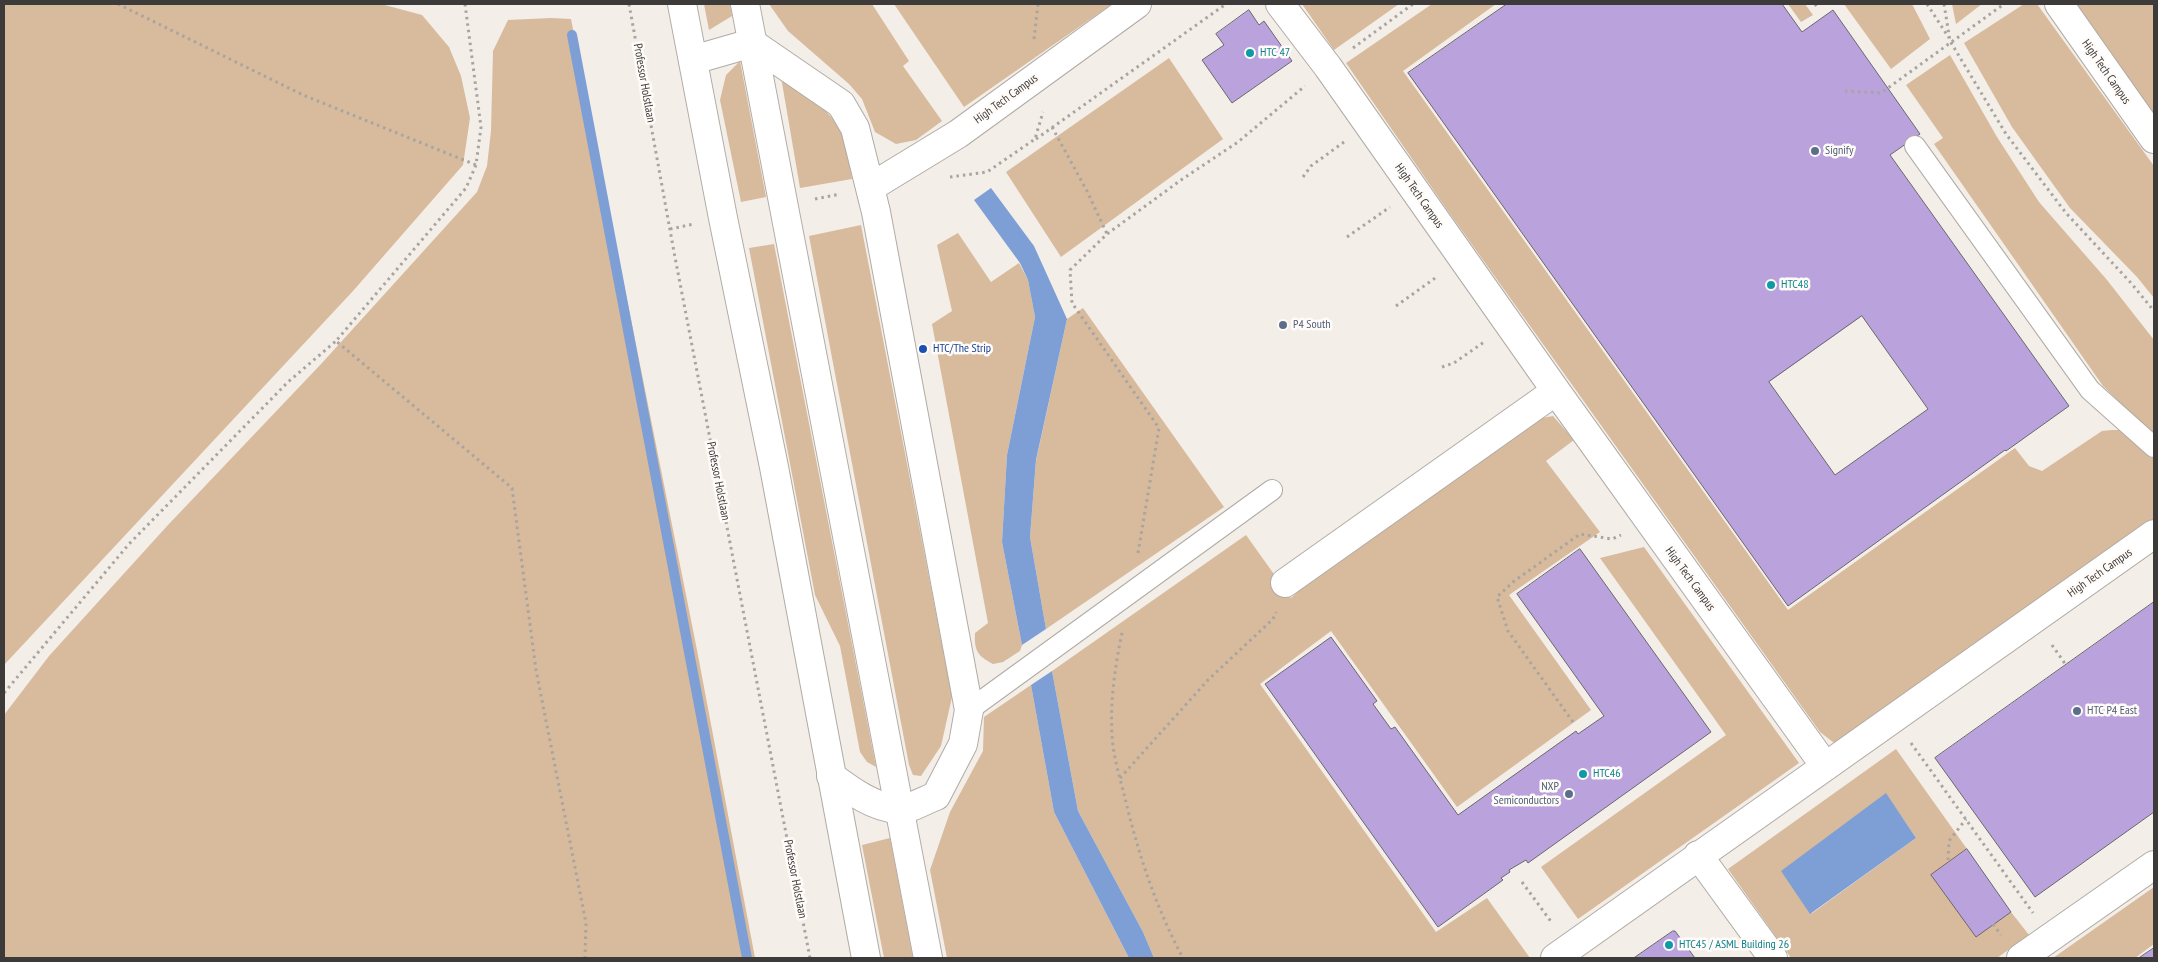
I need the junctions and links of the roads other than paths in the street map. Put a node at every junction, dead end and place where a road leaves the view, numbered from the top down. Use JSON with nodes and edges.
{"nodes":[{"id":1,"x":682,"y":4,"type":"edge"},
{"id":2,"x":745,"y":4,"type":"edge"},
{"id":3,"x":1137,"y":4,"type":"edge"},
{"id":4,"x":1280,"y":4,"type":"edge"},
{"id":5,"x":2058,"y":4,"type":"edge"},
{"id":6,"x":752,"y":42,"type":"junction"},
{"id":7,"x":693,"y":60,"type":"junction"},
{"id":8,"x":2154,"y":139,"type":"edge"},
{"id":9,"x":1915,"y":146,"type":"dead end"},
{"id":10,"x":871,"y":187,"type":"junction"},
{"id":11,"x":1556,"y":391,"type":"junction"},
{"id":12,"x":2154,"y":447,"type":"edge"},
{"id":13,"x":1272,"y":490,"type":"dead end"},
{"id":14,"x":2154,"y":534,"type":"edge"},
{"id":15,"x":1285,"y":583,"type":"road end"},
{"id":16,"x":969,"y":710,"type":"junction"},
{"id":17,"x":1825,"y":766,"type":"junction"},
{"id":18,"x":831,"y":776,"type":"junction"},
{"id":19,"x":900,"y":809,"type":"junction"},
{"id":20,"x":1698,"y":855,"type":"junction"},
{"id":21,"x":2154,"y":865,"type":"edge"},
{"id":22,"x":1562,"y":953,"type":"edge"},
{"id":23,"x":866,"y":958,"type":"edge"},
{"id":24,"x":928,"y":958,"type":"edge"},
{"id":25,"x":1773,"y":958,"type":"edge"},
{"id":26,"x":2021,"y":958,"type":"edge"}],
"edges":[{"from":1,"to":7,"type":"street"},
{"from":2,"to":6,"type":"street"},
{"from":3,"to":10,"type":"street","name":"High Tech Campus"},
{"from":4,"to":11,"type":"street","name":"High Tech Campus"},
{"from":5,"to":8,"type":"street","name":"High Tech Campus"},
{"from":6,"to":7,"type":"street"},
{"from":6,"to":10,"type":"street"},
{"from":6,"to":19,"type":"street"},
{"from":7,"to":18,"type":"street"},
{"from":9,"to":12,"type":"lane"},
{"from":10,"to":16,"type":"street"},
{"from":11,"to":15,"type":"street"},
{"from":11,"to":17,"type":"street","name":"High Tech Campus"},
{"from":13,"to":16,"type":"lane"},
{"from":14,"to":17,"type":"street","name":"High Tech Campus"},
{"from":16,"to":19,"type":"street"},
{"from":17,"to":20,"type":"street","name":"High Tech Campus"},
{"from":18,"to":19,"type":"street"},
{"from":18,"to":23,"type":"street"},
{"from":19,"to":24,"type":"street"},
{"from":20,"to":22,"type":"street","name":"High Tech Campus"},
{"from":20,"to":25,"type":"street"},
{"from":21,"to":26,"type":"street"}]}
